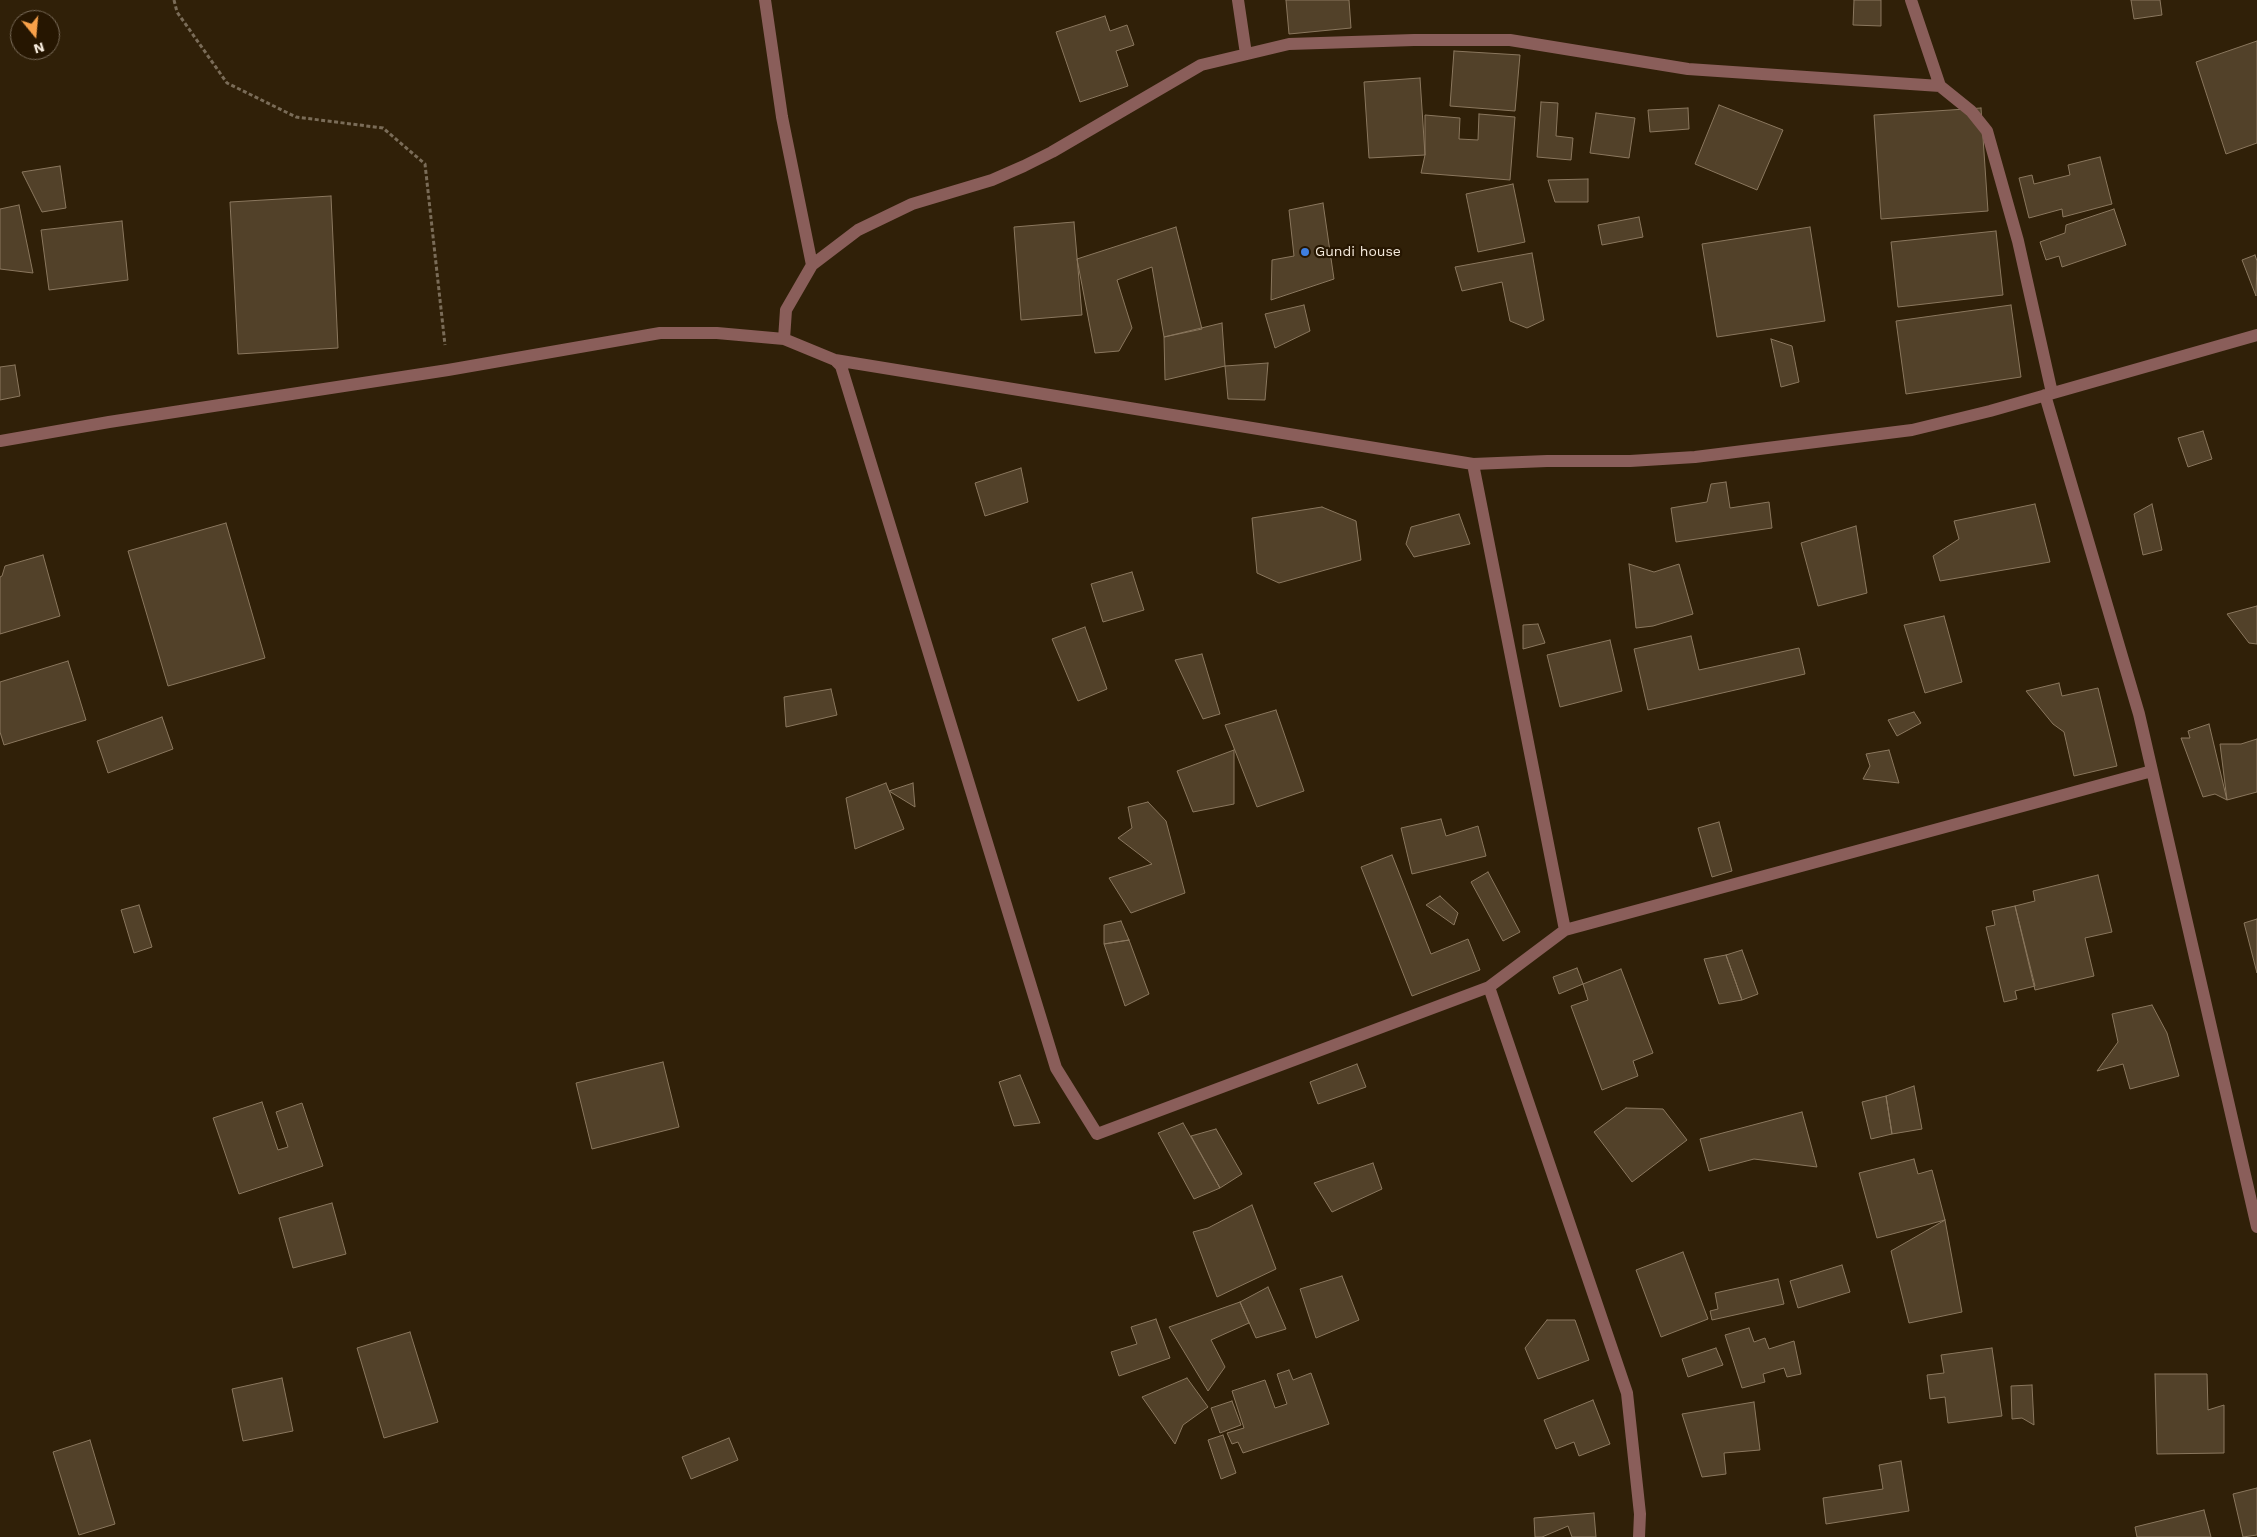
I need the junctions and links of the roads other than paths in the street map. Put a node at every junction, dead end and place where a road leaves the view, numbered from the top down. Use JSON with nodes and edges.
{"nodes":[{"id":1,"x":765,"y":0,"type":"edge"},
{"id":2,"x":1238,"y":0,"type":"edge"},
{"id":3,"x":1911,"y":0,"type":"edge"},
{"id":4,"x":1246,"y":54,"type":"junction"},
{"id":5,"x":1940,"y":86,"type":"junction"},
{"id":6,"x":812,"y":265,"type":"junction"},
{"id":7,"x":2257,"y":335,"type":"edge"},
{"id":8,"x":784,"y":340,"type":"junction"},
{"id":9,"x":834,"y":360,"type":"junction"},
{"id":10,"x":2049,"y":394,"type":"junction"},
{"id":11,"x":0,"y":442,"type":"edge"},
{"id":12,"x":1472,"y":464,"type":"junction"},
{"id":13,"x":2152,"y":771,"type":"junction"},
{"id":14,"x":1565,"y":930,"type":"junction"},
{"id":15,"x":1489,"y":987,"type":"junction"},
{"id":16,"x":2257,"y":1227,"type":"edge"},
{"id":17,"x":1639,"y":1537,"type":"edge"}],
"edges":[{"from":1,"to":6,"type":"street"},
{"from":2,"to":4,"type":"street"},
{"from":3,"to":5,"type":"street"},
{"from":4,"to":5,"type":"street"},
{"from":4,"to":6,"type":"street"},
{"from":5,"to":10,"type":"street"},
{"from":6,"to":8,"type":"street"},
{"from":7,"to":10,"type":"street"},
{"from":8,"to":9,"type":"street"},
{"from":8,"to":11,"type":"street"},
{"from":9,"to":12,"type":"street"},
{"from":9,"to":15,"type":"street"},
{"from":10,"to":12,"type":"street"},
{"from":10,"to":13,"type":"street"},
{"from":12,"to":14,"type":"street"},
{"from":13,"to":14,"type":"street"},
{"from":13,"to":16,"type":"street"},
{"from":14,"to":15,"type":"street"},
{"from":15,"to":17,"type":"street"}]}
